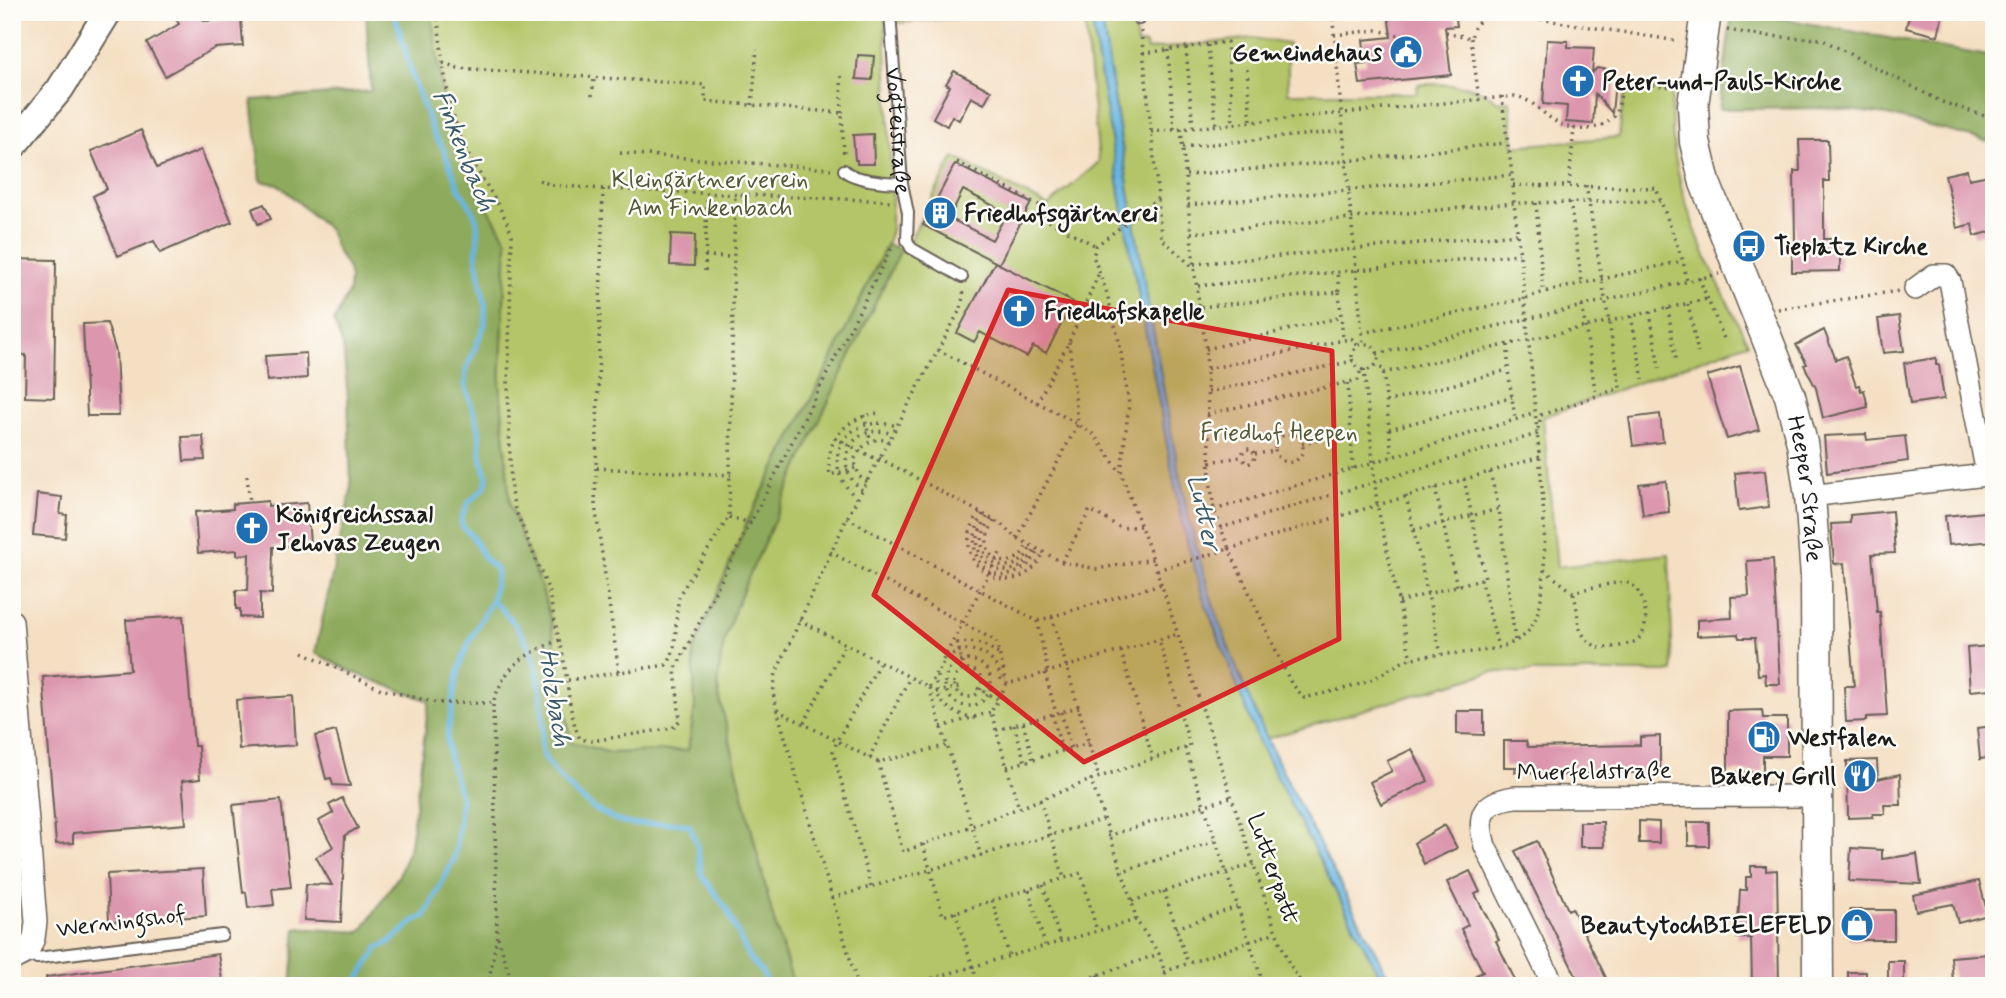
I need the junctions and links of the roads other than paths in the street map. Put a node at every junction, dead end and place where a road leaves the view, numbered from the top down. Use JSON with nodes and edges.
{"nodes":[{"id":1,"x":108,"y":12,"type":"edge"},
{"id":2,"x":890,"y":12,"type":"edge"},
{"id":3,"x":1704,"y":27,"type":"edge"},
{"id":4,"x":12,"y":147,"type":"edge"},
{"id":5,"x":844,"y":170,"type":"road end"},
{"id":6,"x":902,"y":183,"type":"junction"},
{"id":7,"x":962,"y":277,"type":"road end"},
{"id":8,"x":1915,"y":289,"type":"road end"},
{"id":9,"x":1990,"y":474,"type":"edge"},
{"id":10,"x":1810,"y":496,"type":"junction"},
{"id":11,"x":12,"y":621,"type":"edge"},
{"id":12,"x":1816,"y":796,"type":"junction"},
{"id":13,"x":222,"y":935,"type":"dead end"},
{"id":14,"x":20,"y":956,"type":"edge"},
{"id":15,"x":1554,"y":986,"type":"edge"},
{"id":16,"x":1818,"y":986,"type":"edge"}],
"edges":[{"from":1,"to":4,"type":"street"},
{"from":2,"to":6,"type":"lane","name":"Vogteistraße"},
{"from":3,"to":10,"type":"main road","name":"Heeper Straße"},
{"from":5,"to":6,"type":"lane"},
{"from":6,"to":7,"type":"lane","name":"Vogteistraße"},
{"from":8,"to":9,"type":"street"},
{"from":9,"to":10,"type":"street"},
{"from":10,"to":12,"type":"main road","name":"Heeper Straße"},
{"from":11,"to":14,"type":"street","name":"Werningshof"},
{"from":12,"to":15,"type":"street","name":"Muerfeldstraße"},
{"from":12,"to":16,"type":"main road","name":"Heeper Straße"},
{"from":13,"to":14,"type":"lane","name":"Werningshof"}]}
